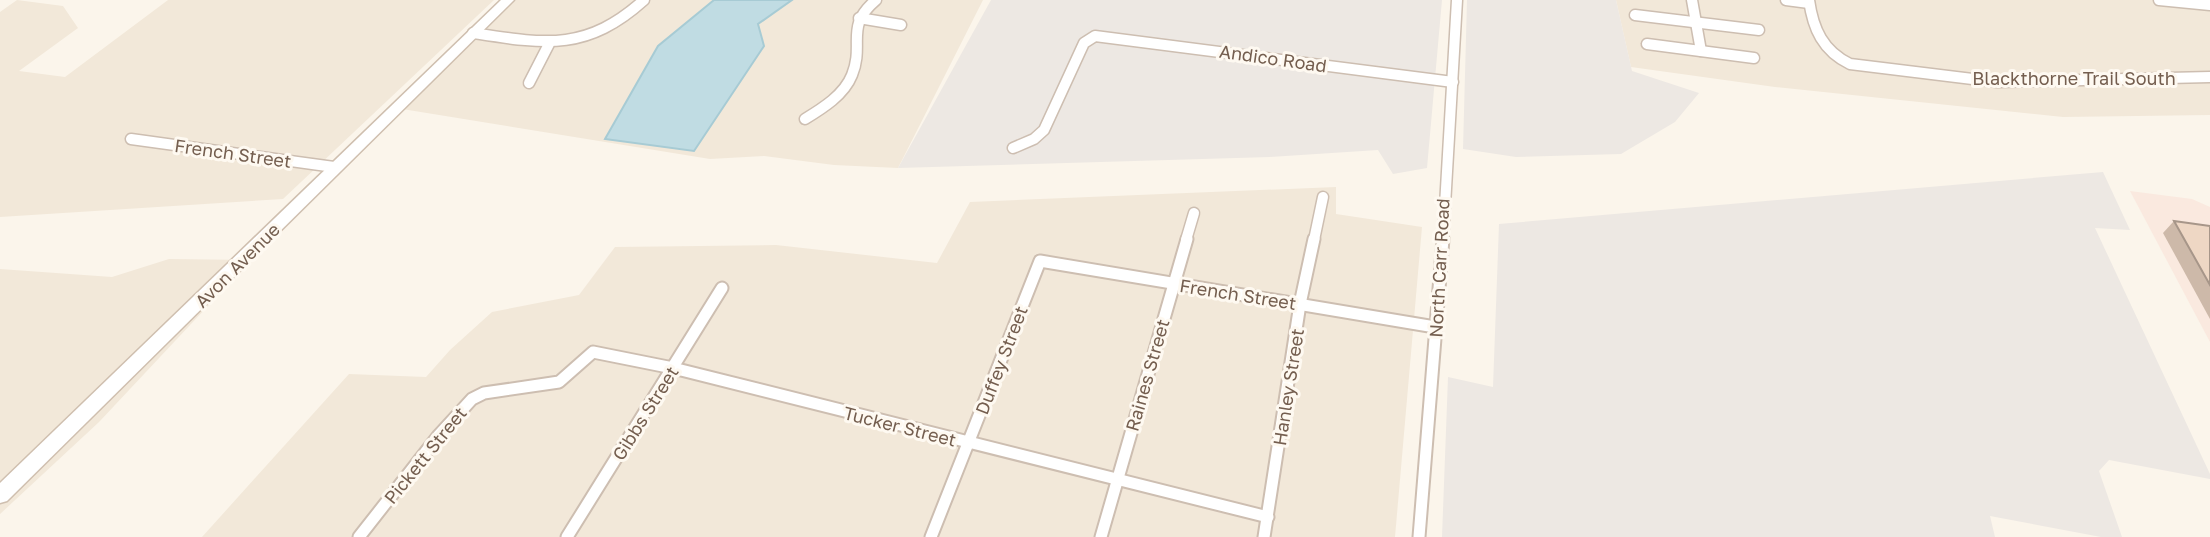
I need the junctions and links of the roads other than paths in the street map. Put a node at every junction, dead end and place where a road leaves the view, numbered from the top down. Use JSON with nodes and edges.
{"nodes":[{"id":1,"x":508,"y":0,"type":"edge"},
{"id":2,"x":644,"y":0,"type":"edge"},
{"id":3,"x":876,"y":0,"type":"edge"},
{"id":4,"x":1457,"y":0,"type":"edge"},
{"id":5,"x":1692,"y":0,"type":"edge"},
{"id":6,"x":1786,"y":0,"type":"edge"},
{"id":7,"x":2159,"y":0,"type":"edge"},
{"id":8,"x":1809,"y":2,"type":"edge"},
{"id":9,"x":2210,"y":5,"type":"edge"},
{"id":10,"x":1635,"y":15,"type":"dead end"},
{"id":11,"x":859,"y":18,"type":"junction"},
{"id":12,"x":1696,"y":22,"type":"junction"},
{"id":13,"x":901,"y":25,"type":"dead end"},
{"id":14,"x":1759,"y":30,"type":"dead end"},
{"id":15,"x":473,"y":33,"type":"junction"},
{"id":16,"x":549,"y":44,"type":"junction"},
{"id":17,"x":1647,"y":44,"type":"dead end"},
{"id":18,"x":1701,"y":51,"type":"junction"},
{"id":19,"x":1754,"y":58,"type":"dead end"},
{"id":20,"x":2210,"y":77,"type":"edge"},
{"id":21,"x":1453,"y":82,"type":"junction"},
{"id":22,"x":529,"y":83,"type":"dead end"},
{"id":23,"x":805,"y":119,"type":"dead end"},
{"id":24,"x":131,"y":139,"type":"dead end"},
{"id":25,"x":1013,"y":148,"type":"dead end"},
{"id":26,"x":334,"y":167,"type":"junction"},
{"id":27,"x":1323,"y":197,"type":"dead end"},
{"id":28,"x":1194,"y":213,"type":"dead end"},
{"id":29,"x":1040,"y":261,"type":"joint"},
{"id":30,"x":1172,"y":284,"type":"junction"},
{"id":31,"x":722,"y":288,"type":"dead end"},
{"id":32,"x":1300,"y":304,"type":"junction"},
{"id":33,"x":1436,"y":327,"type":"junction"},
{"id":34,"x":673,"y":368,"type":"junction"},
{"id":35,"x":543,"y":385,"type":"joint"},
{"id":36,"x":969,"y":443,"type":"junction"},
{"id":37,"x":1118,"y":480,"type":"junction"},
{"id":38,"x":0,"y":495,"type":"edge"},
{"id":39,"x":1268,"y":517,"type":"junction"},
{"id":40,"x":359,"y":537,"type":"edge"},
{"id":41,"x":567,"y":537,"type":"edge"},
{"id":42,"x":931,"y":537,"type":"edge"},
{"id":43,"x":1101,"y":537,"type":"edge"},
{"id":44,"x":1264,"y":537,"type":"edge"},
{"id":45,"x":1419,"y":537,"type":"edge"}],
"edges":[{"from":1,"to":15,"type":"main road","name":"Avon Avenue"},
{"from":2,"to":16,"type":"street"},
{"from":3,"to":11,"type":"street"},
{"from":4,"to":21,"type":"street","name":"North Carr Road"},
{"from":5,"to":12,"type":"street"},
{"from":6,"to":8,"type":"street"},
{"from":7,"to":9,"type":"street"},
{"from":8,"to":20,"type":"street","name":"Blackthorne Trail South"},
{"from":10,"to":12,"type":"street"},
{"from":11,"to":13,"type":"street"},
{"from":11,"to":23,"type":"street"},
{"from":12,"to":14,"type":"street"},
{"from":12,"to":18,"type":"street"},
{"from":15,"to":16,"type":"street"},
{"from":15,"to":26,"type":"main road","name":"Avon Avenue"},
{"from":16,"to":22,"type":"street"},
{"from":17,"to":18,"type":"street"},
{"from":18,"to":19,"type":"street"},
{"from":21,"to":25,"type":"street","name":"Andico Road"},
{"from":21,"to":33,"type":"street","name":"North Carr Road"},
{"from":24,"to":26,"type":"street","name":"French Street"},
{"from":26,"to":38,"type":"main road","name":"Avon Avenue"},
{"from":27,"to":32,"type":"street","name":"Hanley Street"},
{"from":28,"to":30,"type":"street","name":"Raines Street"},
{"from":29,"to":30,"type":"street","name":"French Street"},
{"from":29,"to":36,"type":"street","name":"Duffey Street"},
{"from":30,"to":32,"type":"street","name":"French Street"},
{"from":30,"to":37,"type":"street","name":"Raines Street"},
{"from":31,"to":34,"type":"street","name":"Gibbs Street"},
{"from":32,"to":33,"type":"street","name":"French Street"},
{"from":32,"to":39,"type":"street","name":"Hanley Street"},
{"from":33,"to":45,"type":"street","name":"North Carr Road"},
{"from":34,"to":35,"type":"street","name":"Tucker Street"},
{"from":34,"to":36,"type":"street","name":"Tucker Street"},
{"from":34,"to":41,"type":"street","name":"Gibbs Street"},
{"from":35,"to":40,"type":"street","name":"Pickett Street"},
{"from":36,"to":37,"type":"street","name":"Tucker Street"},
{"from":36,"to":42,"type":"street","name":"Duffey Street"},
{"from":37,"to":39,"type":"street","name":"Tucker Street"},
{"from":37,"to":43,"type":"street","name":"Raines Street"},
{"from":39,"to":44,"type":"street","name":"Hanley Street"}]}
